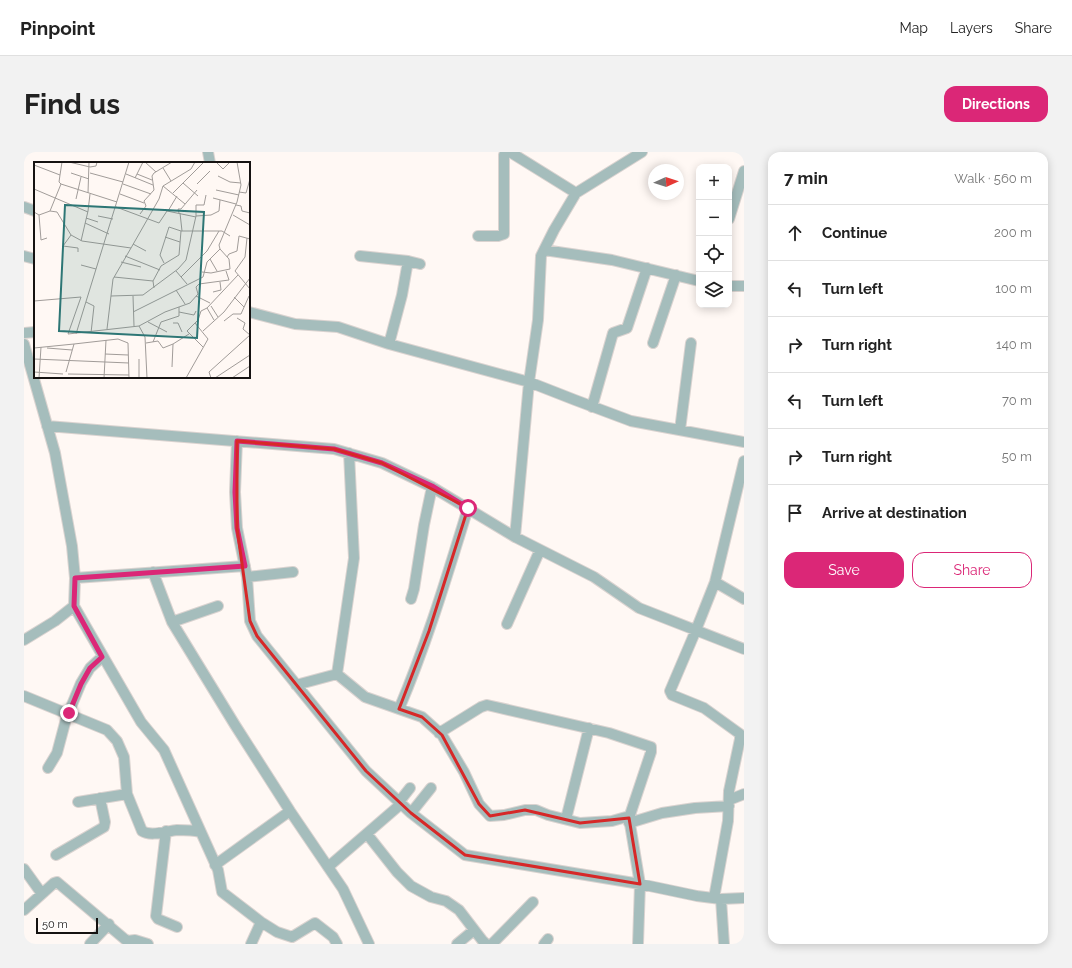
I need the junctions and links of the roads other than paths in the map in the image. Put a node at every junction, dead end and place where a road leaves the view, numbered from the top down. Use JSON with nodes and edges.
{"nodes":[{"id":1,"x":208,"y":152,"type":"edge"},
{"id":2,"x":506,"y":152,"type":"edge"},
{"id":3,"x":510,"y":152,"type":"edge"},
{"id":4,"x":642,"y":152,"type":"edge"},
{"id":5,"x":210,"y":162,"type":"edge"},
{"id":6,"x":744,"y":171,"type":"edge"},
{"id":7,"x":576,"y":194,"type":"junction"},
{"id":8,"x":24,"y":207,"type":"edge"},
{"id":9,"x":732,"y":210,"type":"edge"},
{"id":10,"x":34,"y":211,"type":"edge"},
{"id":11,"x":478,"y":236,"type":"dead end"},
{"id":12,"x":544,"y":250,"type":"junction"},
{"id":13,"x":24,"y":256,"type":"edge"},
{"id":14,"x":360,"y":256,"type":"dead end"},
{"id":15,"x":34,"y":259,"type":"edge"},
{"id":16,"x":408,"y":261,"type":"junction"},
{"id":17,"x":420,"y":264,"type":"dead end"},
{"id":18,"x":647,"y":268,"type":"junction"},
{"id":19,"x":676,"y":275,"type":"junction"},
{"id":20,"x":696,"y":280,"type":"edge"},
{"id":21,"x":732,"y":286,"type":"edge"},
{"id":22,"x":744,"y":286,"type":"edge"},
{"id":23,"x":250,"y":312,"type":"edge"},
{"id":24,"x":34,"y":332,"type":"edge"},
{"id":25,"x":24,"y":333,"type":"edge"},
{"id":26,"x":653,"y":343,"type":"dead end"},
{"id":27,"x":691,"y":343,"type":"dead end"},
{"id":28,"x":24,"y":344,"type":"edge"},
{"id":29,"x":389,"y":344,"type":"junction"},
{"id":30,"x":529,"y":382,"type":"junction"},
{"id":31,"x":592,"y":407,"type":"junction"},
{"id":32,"x":47,"y":426,"type":"junction"},
{"id":33,"x":680,"y":430,"type":"junction"},
{"id":34,"x":237,"y":441,"type":"junction"},
{"id":35,"x":744,"y":442,"type":"edge"},
{"id":36,"x":349,"y":453,"type":"junction"},
{"id":37,"x":744,"y":461,"type":"edge"},
{"id":38,"x":432,"y":486,"type":"junction"},
{"id":39,"x":468,"y":508,"type":"junction"},
{"id":40,"x":515,"y":537,"type":"junction"},
{"id":41,"x":540,"y":550,"type":"junction"},
{"id":42,"x":245,"y":566,"type":"junction"},
{"id":43,"x":153,"y":572,"type":"junction"},
{"id":44,"x":293,"y":572,"type":"dead end"},
{"id":45,"x":247,"y":577,"type":"junction"},
{"id":46,"x":75,"y":578,"type":"junction"},
{"id":47,"x":715,"y":582,"type":"junction"},
{"id":48,"x":411,"y":599,"type":"dead end"},
{"id":49,"x":744,"y":599,"type":"edge"},
{"id":50,"x":74,"y":606,"type":"junction"},
{"id":51,"x":218,"y":606,"type":"dead end"},
{"id":52,"x":172,"y":622,"type":"junction"},
{"id":53,"x":507,"y":624,"type":"dead end"},
{"id":54,"x":696,"y":630,"type":"junction"},
{"id":55,"x":24,"y":640,"type":"edge"},
{"id":56,"x":744,"y":649,"type":"edge"},
{"id":57,"x":102,"y":657,"type":"junction"},
{"id":58,"x":337,"y":674,"type":"junction"},
{"id":59,"x":296,"y":685,"type":"junction"},
{"id":60,"x":24,"y":696,"type":"edge"},
{"id":61,"x":399,"y":708,"type":"junction"},
{"id":62,"x":69,"y":713,"type":"junction"},
{"id":63,"x":589,"y":728,"type":"junction"},
{"id":64,"x":439,"y":733,"type":"junction"},
{"id":65,"x":742,"y":740,"type":"edge"},
{"id":66,"x":48,"y":768,"type":"dead end"},
{"id":67,"x":410,"y":788,"type":"dead end"},
{"id":68,"x":431,"y":788,"type":"dead end"},
{"id":69,"x":127,"y":794,"type":"junction"},
{"id":70,"x":744,"y":794,"type":"edge"},
{"id":71,"x":100,"y":798,"type":"junction"},
{"id":72,"x":78,"y":802,"type":"dead end"},
{"id":73,"x":400,"y":803,"type":"junction"},
{"id":74,"x":729,"y":803,"type":"junction"},
{"id":75,"x":290,"y":811,"type":"junction"},
{"id":76,"x":411,"y":813,"type":"junction"},
{"id":77,"x":566,"y":819,"type":"junction"},
{"id":78,"x":629,"y":820,"type":"junction"},
{"id":79,"x":166,"y":831,"type":"junction"},
{"id":80,"x":200,"y":832,"type":"junction"},
{"id":81,"x":367,"y":834,"type":"junction"},
{"id":82,"x":56,"y":855,"type":"dead end"},
{"id":83,"x":215,"y":865,"type":"junction"},
{"id":84,"x":328,"y":867,"type":"junction"},
{"id":85,"x":24,"y":869,"type":"edge"},
{"id":86,"x":640,"y":884,"type":"junction"},
{"id":87,"x":42,"y":894,"type":"junction"},
{"id":88,"x":717,"y":898,"type":"junction"},
{"id":89,"x":744,"y":898,"type":"edge"},
{"id":90,"x":533,"y":902,"type":"dead end"},
{"id":91,"x":26,"y":904,"type":"edge"},
{"id":92,"x":261,"y":922,"type":"junction"},
{"id":93,"x":109,"y":924,"type":"junction"},
{"id":94,"x":178,"y":927,"type":"dead end"},
{"id":95,"x":474,"y":930,"type":"junction"},
{"id":96,"x":90,"y":944,"type":"edge"},
{"id":97,"x":148,"y":944,"type":"edge"},
{"id":98,"x":251,"y":944,"type":"edge"},
{"id":99,"x":337,"y":944,"type":"edge"},
{"id":100,"x":369,"y":944,"type":"edge"},
{"id":101,"x":457,"y":944,"type":"edge"},
{"id":102,"x":486,"y":944,"type":"edge"},
{"id":103,"x":492,"y":944,"type":"edge"},
{"id":104,"x":638,"y":944,"type":"edge"},
{"id":105,"x":724,"y":944,"type":"edge"}],
"edges":[{"from":1,"to":5,"type":"street"},
{"from":2,"to":11,"type":"street"},
{"from":3,"to":7,"type":"street"},
{"from":4,"to":7,"type":"street"},
{"from":6,"to":9,"type":"street"},
{"from":7,"to":12,"type":"street"},
{"from":8,"to":10,"type":"street"},
{"from":12,"to":18,"type":"street"},
{"from":12,"to":30,"type":"street"},
{"from":13,"to":15,"type":"street"},
{"from":14,"to":16,"type":"street"},
{"from":16,"to":17,"type":"street"},
{"from":16,"to":29,"type":"street"},
{"from":18,"to":19,"type":"street"},
{"from":18,"to":31,"type":"street"},
{"from":19,"to":20,"type":"street"},
{"from":19,"to":26,"type":"street"},
{"from":21,"to":22,"type":"street"},
{"from":23,"to":29,"type":"street"},
{"from":24,"to":25,"type":"street"},
{"from":27,"to":33,"type":"street"},
{"from":28,"to":32,"type":"street"},
{"from":29,"to":30,"type":"street"},
{"from":30,"to":31,"type":"street"},
{"from":30,"to":40,"type":"street"},
{"from":31,"to":33,"type":"street"},
{"from":32,"to":34,"type":"street"},
{"from":32,"to":46,"type":"street"},
{"from":33,"to":35,"type":"street"},
{"from":34,"to":36,"type":"street"},
{"from":34,"to":42,"type":"street"},
{"from":36,"to":38,"type":"street"},
{"from":36,"to":58,"type":"street"},
{"from":37,"to":47,"type":"street"},
{"from":38,"to":39,"type":"street"},
{"from":38,"to":48,"type":"street"},
{"from":39,"to":40,"type":"street"},
{"from":39,"to":61,"type":"street"},
{"from":40,"to":41,"type":"street"},
{"from":41,"to":53,"type":"street"},
{"from":41,"to":54,"type":"street"},
{"from":42,"to":43,"type":"street"},
{"from":42,"to":45,"type":"street"},
{"from":43,"to":46,"type":"street"},
{"from":43,"to":52,"type":"street"},
{"from":44,"to":45,"type":"street"},
{"from":45,"to":59,"type":"street"},
{"from":46,"to":50,"type":"street"},
{"from":47,"to":49,"type":"street"},
{"from":47,"to":54,"type":"street"},
{"from":50,"to":55,"type":"street"},
{"from":50,"to":57,"type":"street"},
{"from":51,"to":52,"type":"street"},
{"from":52,"to":75,"type":"street"},
{"from":54,"to":56,"type":"street"},
{"from":54,"to":65,"type":"street"},
{"from":57,"to":62,"type":"street"},
{"from":57,"to":80,"type":"street"},
{"from":58,"to":59,"type":"street"},
{"from":58,"to":61,"type":"street"},
{"from":59,"to":73,"type":"street"},
{"from":60,"to":62,"type":"street"},
{"from":61,"to":64,"type":"street"},
{"from":62,"to":66,"type":"street"},
{"from":62,"to":69,"type":"street"},
{"from":63,"to":64,"type":"street"},
{"from":63,"to":77,"type":"street"},
{"from":63,"to":78,"type":"street"},
{"from":64,"to":77,"type":"street"},
{"from":65,"to":74,"type":"street"},
{"from":67,"to":73,"type":"street"},
{"from":68,"to":76,"type":"street"},
{"from":69,"to":71,"type":"street"},
{"from":69,"to":79,"type":"street"},
{"from":70,"to":74,"type":"street"},
{"from":71,"to":72,"type":"street"},
{"from":71,"to":82,"type":"street"},
{"from":73,"to":76,"type":"street"},
{"from":73,"to":81,"type":"street"},
{"from":74,"to":78,"type":"street"},
{"from":74,"to":88,"type":"street"},
{"from":75,"to":83,"type":"street"},
{"from":75,"to":84,"type":"street"},
{"from":76,"to":86,"type":"street"},
{"from":77,"to":78,"type":"street"},
{"from":78,"to":86,"type":"street"},
{"from":79,"to":80,"type":"street"},
{"from":79,"to":94,"type":"street"},
{"from":80,"to":83,"type":"street"},
{"from":81,"to":84,"type":"street"},
{"from":81,"to":95,"type":"street"},
{"from":83,"to":92,"type":"street"},
{"from":84,"to":100,"type":"street"},
{"from":85,"to":87,"type":"street"},
{"from":86,"to":88,"type":"street"},
{"from":86,"to":104,"type":"street"},
{"from":87,"to":91,"type":"street"},
{"from":87,"to":93,"type":"street"},
{"from":88,"to":89,"type":"street"},
{"from":88,"to":105,"type":"street"},
{"from":90,"to":103,"type":"street"},
{"from":92,"to":98,"type":"street"},
{"from":92,"to":99,"type":"street"},
{"from":93,"to":96,"type":"street"},
{"from":93,"to":97,"type":"street"},
{"from":95,"to":101,"type":"street"},
{"from":95,"to":102,"type":"street"}]}
